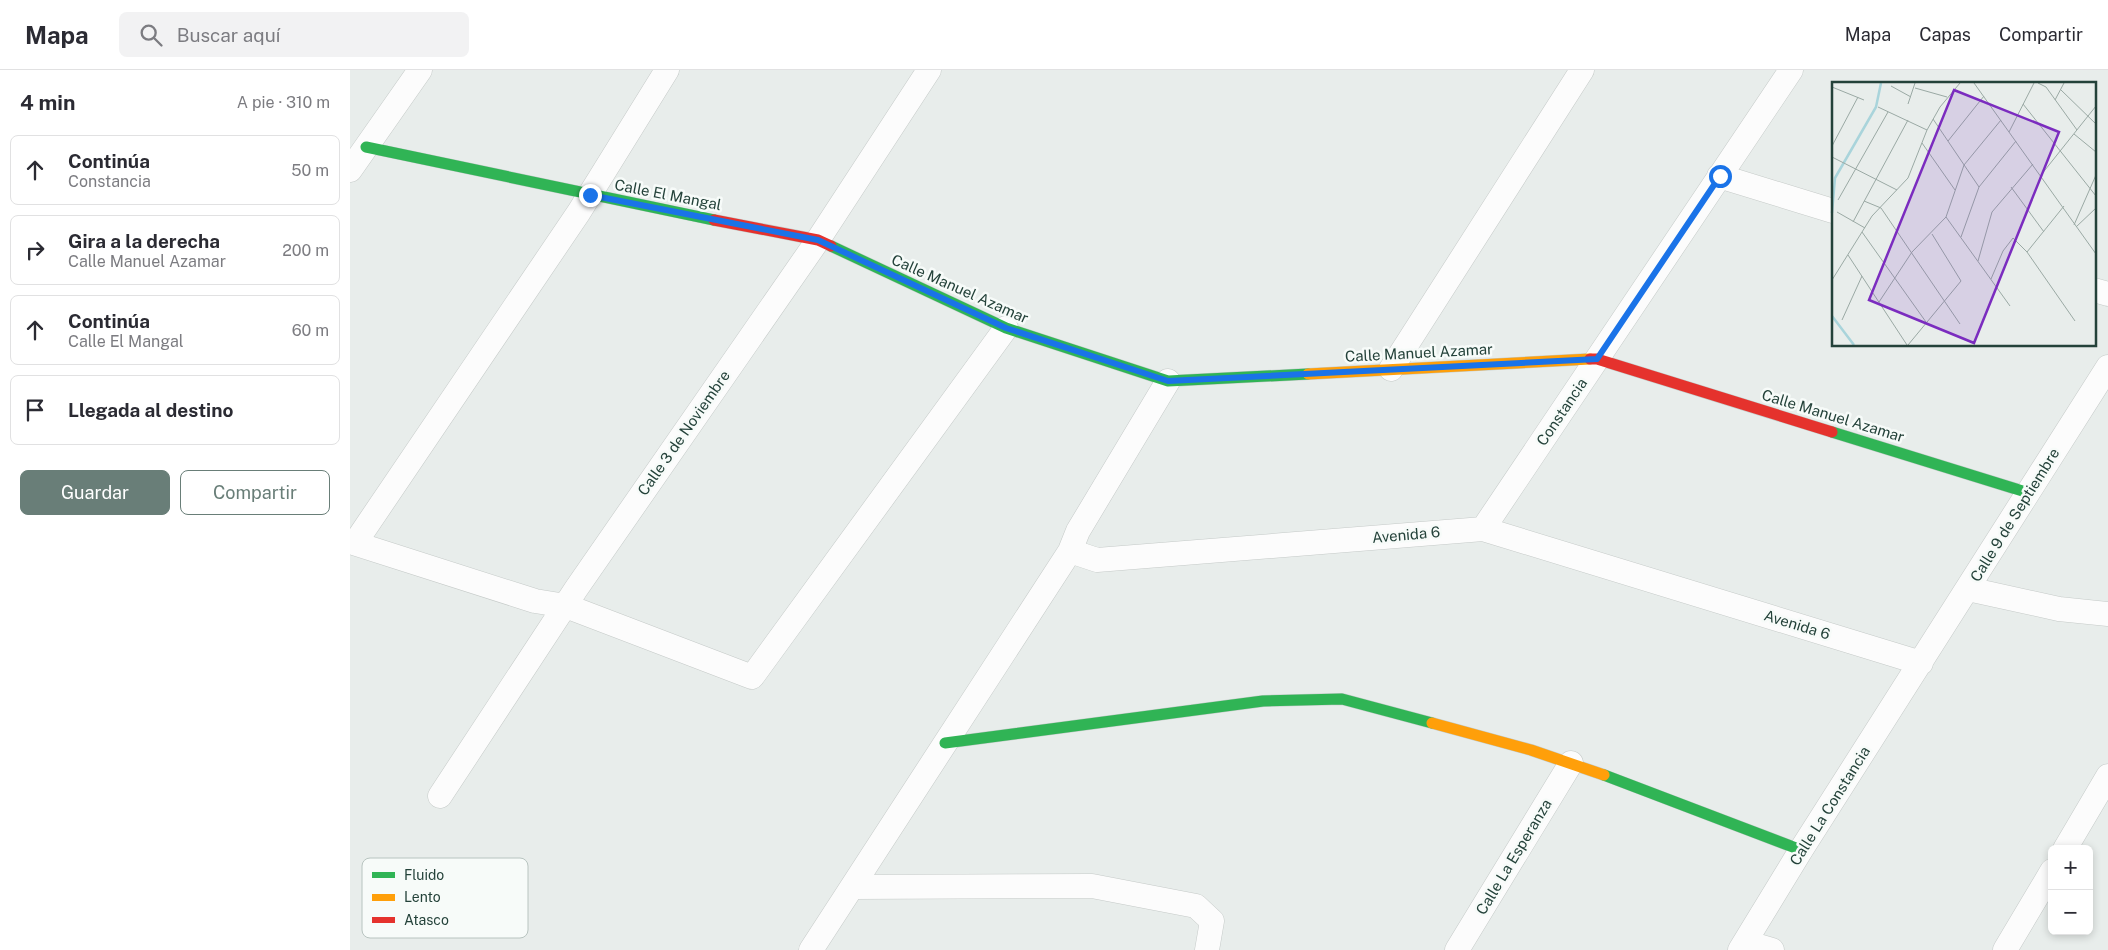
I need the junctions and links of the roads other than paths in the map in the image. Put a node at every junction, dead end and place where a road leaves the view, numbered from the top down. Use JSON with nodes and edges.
{"nodes":[{"id":1,"x":420,"y":70,"type":"edge"},
{"id":2,"x":667,"y":70,"type":"edge"},
{"id":3,"x":929,"y":70,"type":"edge"},
{"id":4,"x":1582,"y":70,"type":"edge"},
{"id":5,"x":1791,"y":70,"type":"edge"},
{"id":6,"x":366,"y":147,"type":"junction"},
{"id":7,"x":350,"y":170,"type":"edge"},
{"id":8,"x":1720,"y":176,"type":"junction"},
{"id":9,"x":590,"y":195,"type":"junction"},
{"id":10,"x":1832,"y":211,"type":"edge"},
{"id":11,"x":818,"y":240,"type":"junction"},
{"id":12,"x":1006,"y":328,"type":"junction"},
{"id":13,"x":1597,"y":359,"type":"junction"},
{"id":14,"x":2108,"y":367,"type":"edge"},
{"id":15,"x":1391,"y":370,"type":"junction"},
{"id":16,"x":1168,"y":381,"type":"junction"},
{"id":17,"x":2029,"y":493,"type":"junction"},
{"id":18,"x":1483,"y":529,"type":"junction"},
{"id":19,"x":352,"y":543,"type":"edge"},
{"id":20,"x":1070,"y":551,"type":"junction"},
{"id":21,"x":1968,"y":589,"type":"junction"},
{"id":22,"x":566,"y":606,"type":"junction"},
{"id":23,"x":2108,"y":614,"type":"edge"},
{"id":24,"x":1921,"y":663,"type":"junction"},
{"id":25,"x":945,"y":743,"type":"junction"},
{"id":26,"x":1571,"y":763,"type":"junction"},
{"id":27,"x":2108,"y":776,"type":"edge"},
{"id":28,"x":440,"y":796,"type":"dead end"},
{"id":29,"x":2067,"y":845,"type":"edge"},
{"id":30,"x":1801,"y":850,"type":"junction"},
{"id":31,"x":2048,"y":878,"type":"edge"},
{"id":32,"x":852,"y":887,"type":"junction"},
{"id":33,"x":1743,"y":946,"type":"edge"},
{"id":34,"x":811,"y":950,"type":"edge"},
{"id":35,"x":1207,"y":950,"type":"edge"},
{"id":36,"x":1457,"y":950,"type":"edge"},
{"id":37,"x":1772,"y":950,"type":"edge"},
{"id":38,"x":2005,"y":950,"type":"edge"}],
"edges":[{"from":1,"to":6,"type":"street"},
{"from":2,"to":9,"type":"street"},
{"from":3,"to":11,"type":"street","name":"Calle 3 de Noviembre"},
{"from":4,"to":15,"type":"street"},
{"from":5,"to":8,"type":"street","name":"Constancia"},
{"from":6,"to":7,"type":"street"},
{"from":6,"to":9,"type":"street","name":"Calle El Mangal"},
{"from":8,"to":10,"type":"street"},
{"from":8,"to":13,"type":"street","name":"Constancia"},
{"from":9,"to":11,"type":"street","name":"Calle El Mangal"},
{"from":9,"to":19,"type":"street"},
{"from":11,"to":12,"type":"street","name":"Calle Manuel Azamar"},
{"from":11,"to":22,"type":"street","name":"Calle 3 de Noviembre"},
{"from":12,"to":16,"type":"street","name":"Calle Manuel Azamar"},
{"from":12,"to":22,"type":"street"},
{"from":13,"to":15,"type":"street","name":"Calle Manuel Azamar"},
{"from":13,"to":17,"type":"street","name":"Calle Manuel Azamar"},
{"from":13,"to":18,"type":"street","name":"Constancia"},
{"from":14,"to":17,"type":"street","name":"Calle 9 de Septiembre"},
{"from":15,"to":16,"type":"street","name":"Calle Manuel Azamar"},
{"from":16,"to":20,"type":"street"},
{"from":17,"to":21,"type":"street","name":"Calle 9 de Septiembre"},
{"from":18,"to":20,"type":"street","name":"Avenida 6"},
{"from":18,"to":24,"type":"street","name":"Avenida 6"},
{"from":19,"to":22,"type":"street"},
{"from":20,"to":25,"type":"street"},
{"from":21,"to":23,"type":"street"},
{"from":21,"to":24,"type":"street","name":"Calle 9 de Septiembre"},
{"from":22,"to":28,"type":"street","name":"Calle 3 de Noviembre"},
{"from":24,"to":30,"type":"street","name":"Calle La Constancia"},
{"from":25,"to":26,"type":"street"},
{"from":25,"to":32,"type":"street"},
{"from":26,"to":30,"type":"street"},
{"from":26,"to":36,"type":"street","name":"Calle La Esperanza"},
{"from":27,"to":29,"type":"street"},
{"from":30,"to":33,"type":"street","name":"Calle La Constancia"},
{"from":31,"to":38,"type":"street"},
{"from":32,"to":34,"type":"street"},
{"from":32,"to":35,"type":"street"},
{"from":33,"to":37,"type":"street"}]}
